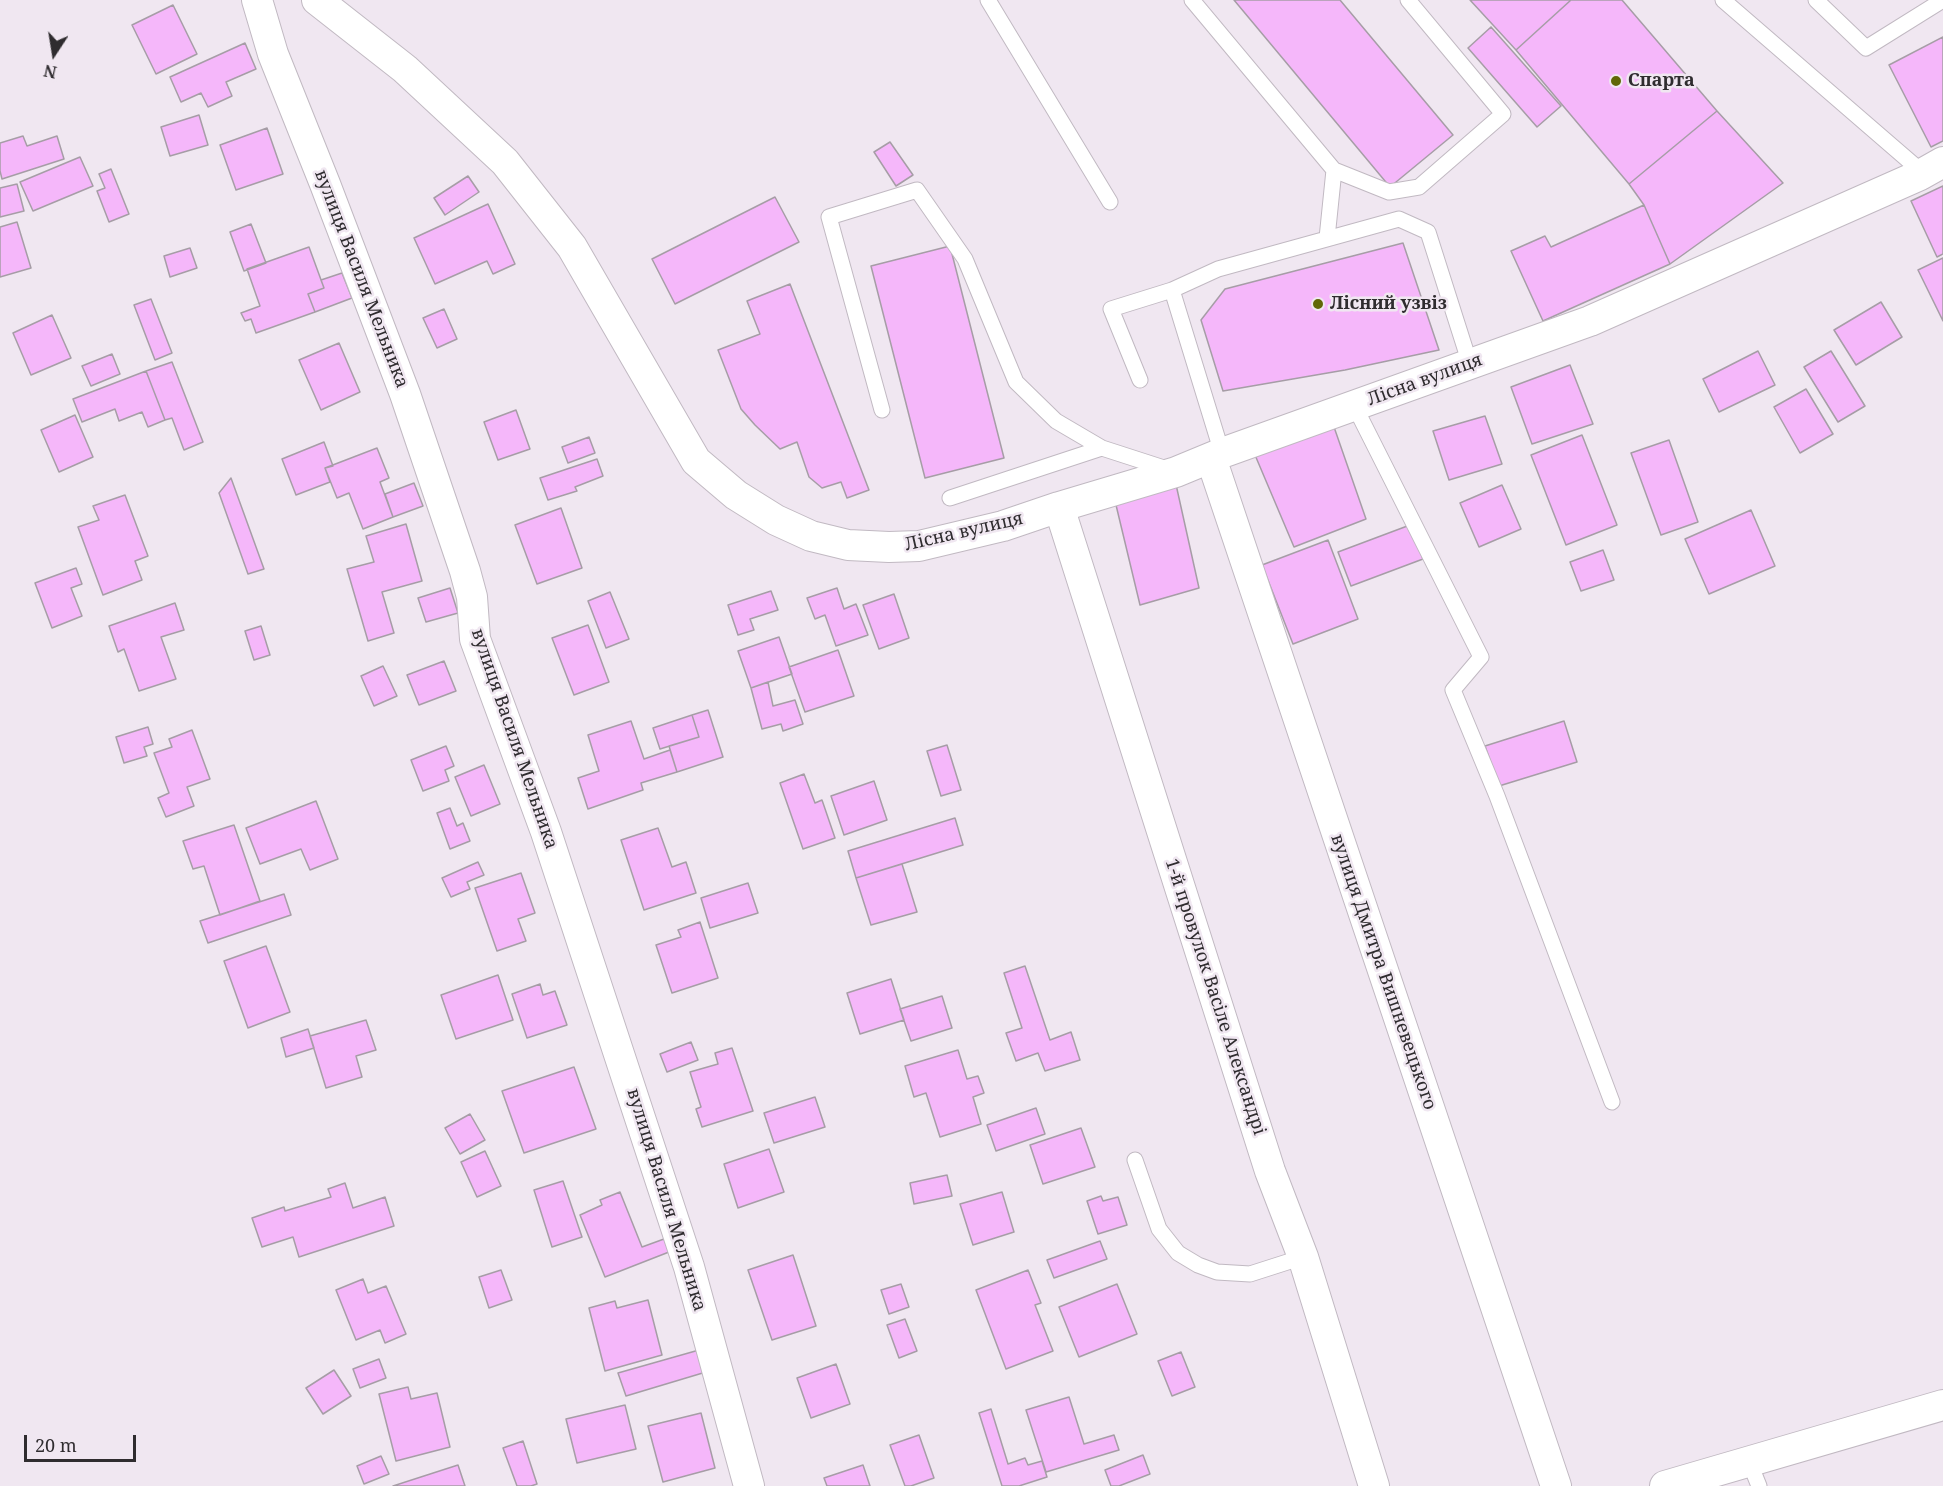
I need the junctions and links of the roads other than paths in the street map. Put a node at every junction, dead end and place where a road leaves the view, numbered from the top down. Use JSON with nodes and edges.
{"nodes":[{"id":1,"x":256,"y":0,"type":"edge"},
{"id":2,"x":317,"y":0,"type":"edge"},
{"id":3,"x":989,"y":0,"type":"edge"},
{"id":4,"x":1192,"y":0,"type":"edge"},
{"id":5,"x":1408,"y":0,"type":"edge"},
{"id":6,"x":1723,"y":0,"type":"edge"},
{"id":7,"x":1816,"y":0,"type":"edge"},
{"id":8,"x":1943,"y":0,"type":"edge"},
{"id":9,"x":1932,"y":168,"type":"edge"},
{"id":10,"x":1334,"y":170,"type":"junction"},
{"id":11,"x":1110,"y":202,"type":"dead end"},
{"id":12,"x":1327,"y":238,"type":"junction"},
{"id":13,"x":1172,"y":290,"type":"junction"},
{"id":14,"x":1470,"y":364,"type":"junction"},
{"id":15,"x":1140,"y":380,"type":"dead end"},
{"id":16,"x":1354,"y":405,"type":"junction"},
{"id":17,"x":882,"y":410,"type":"dead end"},
{"id":18,"x":1102,"y":448,"type":"junction"},
{"id":19,"x":1216,"y":455,"type":"junction"},
{"id":20,"x":1176,"y":472,"type":"junction"},
{"id":21,"x":950,"y":498,"type":"dead end"},
{"id":22,"x":1059,"y":507,"type":"junction"},
{"id":23,"x":1612,"y":1102,"type":"dead end"},
{"id":24,"x":1135,"y":1160,"type":"dead end"},
{"id":25,"x":1303,"y":1257,"type":"junction"},
{"id":26,"x":1943,"y":1405,"type":"edge"},
{"id":27,"x":1754,"y":1473,"type":"edge"},
{"id":28,"x":749,"y":1486,"type":"edge"},
{"id":29,"x":1374,"y":1486,"type":"edge"},
{"id":30,"x":1556,"y":1486,"type":"edge"},
{"id":31,"x":1665,"y":1486,"type":"edge"}],
"edges":[{"from":1,"to":28,"type":"street","name":"вулиця Василя Мельника"},
{"from":2,"to":22,"type":"street","name":"Лісна вулиця"},
{"from":3,"to":11,"type":"lane"},
{"from":4,"to":10,"type":"lane"},
{"from":5,"to":10,"type":"lane"},
{"from":6,"to":9,"type":"lane"},
{"from":7,"to":8,"type":"lane"},
{"from":9,"to":14,"type":"street","name":"Лісна вулиця"},
{"from":10,"to":12,"type":"lane"},
{"from":12,"to":13,"type":"lane"},
{"from":12,"to":14,"type":"lane"},
{"from":13,"to":15,"type":"lane"},
{"from":13,"to":19,"type":"lane"},
{"from":14,"to":16,"type":"street","name":"Лісна вулиця"},
{"from":16,"to":19,"type":"street","name":"Лісна вулиця"},
{"from":16,"to":23,"type":"lane"},
{"from":17,"to":18,"type":"lane"},
{"from":18,"to":20,"type":"lane"},
{"from":18,"to":21,"type":"lane"},
{"from":19,"to":20,"type":"street","name":"Лісна вулиця"},
{"from":19,"to":30,"type":"street","name":"вулиця Дмитра Вишневецького"},
{"from":20,"to":22,"type":"street","name":"Лісна вулиця"},
{"from":22,"to":25,"type":"street","name":"1-й провулок Васіле Александрі"},
{"from":24,"to":25,"type":"lane"},
{"from":25,"to":29,"type":"street","name":"1-й провулок Васіле Александрі"},
{"from":26,"to":27,"type":"street"},
{"from":27,"to":31,"type":"street"}]}
